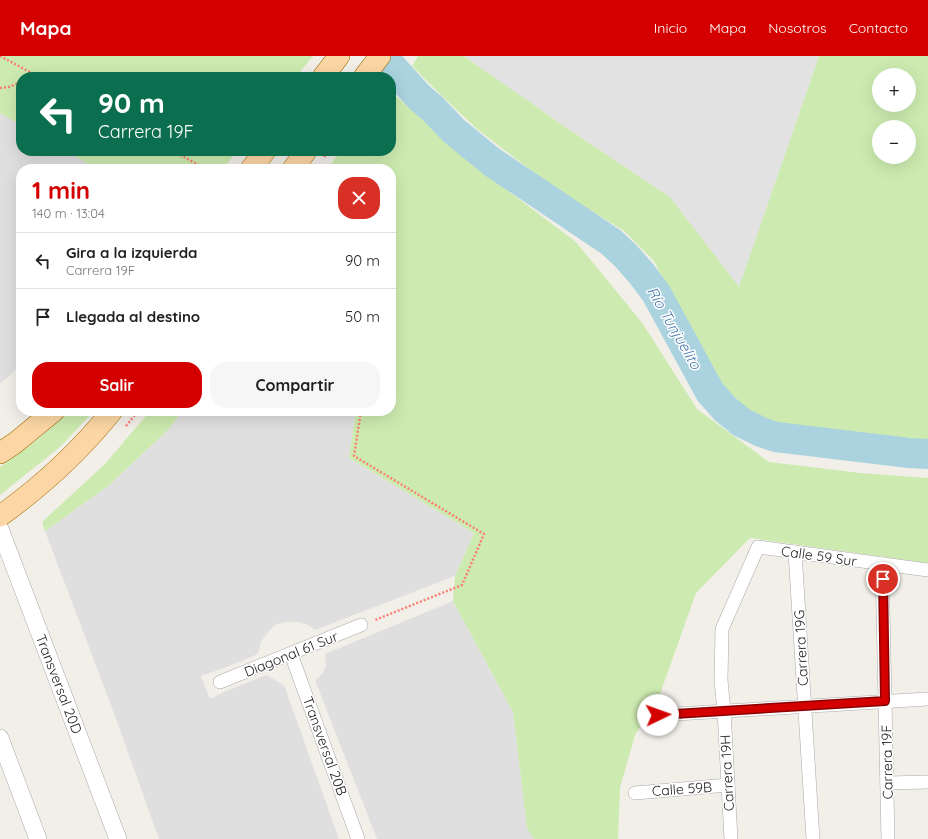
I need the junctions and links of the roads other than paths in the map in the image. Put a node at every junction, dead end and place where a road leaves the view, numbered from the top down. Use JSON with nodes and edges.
{"nodes":[{"id":1,"x":380,"y":56,"type":"edge"},
{"id":2,"x":337,"y":58,"type":"edge"},
{"id":3,"x":327,"y":72,"type":"edge"},
{"id":4,"x":368,"y":72,"type":"edge"},
{"id":5,"x":261,"y":156,"type":"edge"},
{"id":6,"x":302,"y":156,"type":"edge"},
{"id":7,"x":255,"y":164,"type":"edge"},
{"id":8,"x":296,"y":164,"type":"edge"},
{"id":9,"x":48,"y":416,"type":"edge"},
{"id":10,"x":108,"y":416,"type":"edge"},
{"id":11,"x":0,"y":453,"type":"edge"},
{"id":12,"x":0,"y":516,"type":"edge"},
{"id":13,"x":0,"y":530,"type":"edge"},
{"id":14,"x":758,"y":547,"type":"joint"},
{"id":15,"x":795,"y":552,"type":"junction"},
{"id":16,"x":882,"y":564,"type":"junction"},
{"id":17,"x":928,"y":570,"type":"edge"},
{"id":18,"x":361,"y":626,"type":"road end"},
{"id":19,"x":291,"y":654,"type":"junction"},
{"id":20,"x":220,"y":682,"type":"dead end"},
{"id":21,"x":928,"y":699,"type":"edge"},
{"id":22,"x":885,"y":701,"type":"junction"},
{"id":23,"x":804,"y":706,"type":"junction"},
{"id":24,"x":724,"y":711,"type":"junction"},
{"id":25,"x":658,"y":715,"type":"dead end"},
{"id":26,"x":0,"y":738,"type":"edge"},
{"id":27,"x":928,"y":782,"type":"edge"},
{"id":28,"x":887,"y":783,"type":"junction"},
{"id":29,"x":728,"y":785,"type":"junction"},
{"id":30,"x":635,"y":793,"type":"dead end"},
{"id":31,"x":38,"y":839,"type":"edge"},
{"id":32,"x":118,"y":839,"type":"edge"},
{"id":33,"x":358,"y":839,"type":"edge"},
{"id":34,"x":731,"y":839,"type":"edge"},
{"id":35,"x":813,"y":839,"type":"edge"},
{"id":36,"x":888,"y":839,"type":"edge"}],
"edges":[{"from":1,"to":4,"type":"main road"},
{"from":2,"to":3,"type":"main road"},
{"from":5,"to":7,"type":"main road"},
{"from":6,"to":8,"type":"main road"},
{"from":9,"to":11,"type":"main road"},
{"from":10,"to":12,"type":"main road"},
{"from":13,"to":32,"type":"street","name":"Transversal 20D"},
{"from":14,"to":15,"type":"street","name":"Calle 59 Sur"},
{"from":14,"to":24,"type":"street","name":"Carrera 19H"},
{"from":15,"to":16,"type":"street","name":"Calle 59 Sur"},
{"from":15,"to":23,"type":"street","name":"Carrera 19G"},
{"from":16,"to":17,"type":"street","name":"Calle 59 Sur"},
{"from":16,"to":22,"type":"street","name":"Carrera 19F"},
{"from":18,"to":19,"type":"street","name":"Diagonal 61 Sur"},
{"from":19,"to":20,"type":"street","name":"Diagonal 61 Sur"},
{"from":19,"to":33,"type":"street","name":"Transversal 20B"},
{"from":21,"to":22,"type":"street"},
{"from":22,"to":23,"type":"street"},
{"from":22,"to":28,"type":"street","name":"Carrera 19F"},
{"from":23,"to":24,"type":"street"},
{"from":23,"to":35,"type":"street","name":"Carrera 19G"},
{"from":24,"to":25,"type":"street"},
{"from":24,"to":29,"type":"street","name":"Carrera 19H"},
{"from":26,"to":31,"type":"street"},
{"from":27,"to":28,"type":"street"},
{"from":28,"to":36,"type":"street","name":"Carrera 19F"},
{"from":29,"to":30,"type":"street","name":"Calle 59B"},
{"from":29,"to":34,"type":"street","name":"Carrera 19H"}]}
